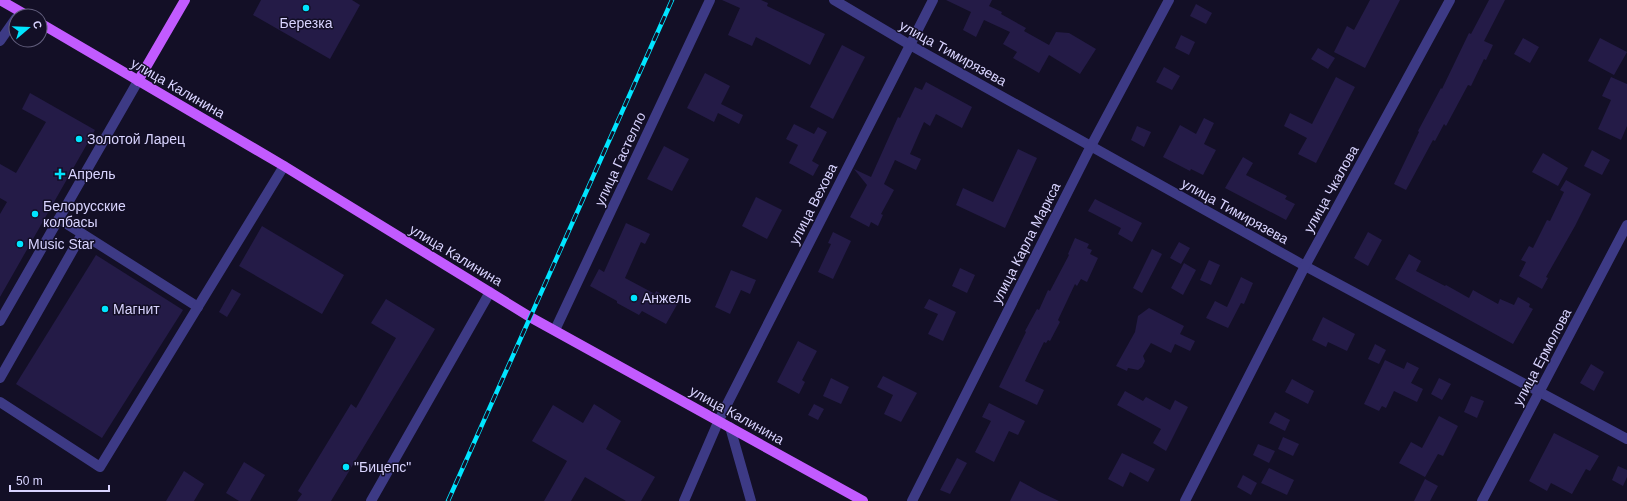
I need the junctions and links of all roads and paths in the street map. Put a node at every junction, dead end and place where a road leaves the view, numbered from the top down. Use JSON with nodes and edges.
{"nodes":[{"id":1,"x":0,"y":0,"type":"edge"},
{"id":2,"x":185,"y":0,"type":"edge"},
{"id":3,"x":710,"y":0,"type":"edge"},
{"id":4,"x":834,"y":0,"type":"edge"},
{"id":5,"x":933,"y":0,"type":"edge"},
{"id":6,"x":1169,"y":0,"type":"edge"},
{"id":7,"x":1450,"y":0,"type":"edge"},
{"id":8,"x":10,"y":8,"type":"edge"},
{"id":9,"x":48,"y":28,"type":"edge"},
{"id":10,"x":8,"y":31,"type":"edge"},
{"id":11,"x":0,"y":41,"type":"edge"},
{"id":12,"x":910,"y":45,"type":"junction"},
{"id":13,"x":138,"y":81,"type":"junction"},
{"id":14,"x":1091,"y":146,"type":"junction"},
{"id":15,"x":284,"y":166,"type":"junction"},
{"id":16,"x":59,"y":219,"type":"junction"},
{"id":17,"x":1627,"y":225,"type":"edge"},
{"id":18,"x":82,"y":234,"type":"junction"},
{"id":19,"x":1305,"y":266,"type":"junction"},
{"id":20,"x":490,"y":292,"type":"junction"},
{"id":21,"x":198,"y":307,"type":"junction"},
{"id":22,"x":0,"y":321,"type":"edge"},
{"id":23,"x":555,"y":330,"type":"junction"},
{"id":24,"x":0,"y":378,"type":"edge"},
{"id":25,"x":1540,"y":391,"type":"junction"},
{"id":26,"x":0,"y":402,"type":"edge"},
{"id":27,"x":719,"y":420,"type":"junction"},
{"id":28,"x":730,"y":427,"type":"junction"},
{"id":29,"x":1627,"y":439,"type":"edge"},
{"id":30,"x":371,"y":501,"type":"edge"},
{"id":31,"x":684,"y":501,"type":"edge"},
{"id":32,"x":751,"y":501,"type":"edge"},
{"id":33,"x":863,"y":501,"type":"edge"},
{"id":34,"x":912,"y":501,"type":"edge"},
{"id":35,"x":1185,"y":501,"type":"edge"},
{"id":36,"x":1482,"y":501,"type":"edge"}],
"edges":[{"from":1,"to":8,"type":"main road"},
{"from":2,"to":13,"type":"main road"},
{"from":3,"to":23,"type":"street","name":"улица Гастелло"},
{"from":4,"to":12,"type":"street","name":"улица Тимирязева"},
{"from":5,"to":12,"type":"street","name":"улица Вехова"},
{"from":6,"to":14,"type":"street","name":"улица Карла Маркса"},
{"from":7,"to":19,"type":"street","name":"улица Чкалова"},
{"from":9,"to":13,"type":"main road","name":"улица Калинина"},
{"from":10,"to":11,"type":"street"},
{"from":12,"to":14,"type":"street","name":"улица Тимирязева"},
{"from":12,"to":27,"type":"street","name":"улица Вехова"},
{"from":13,"to":15,"type":"main road","name":"улица Калинина"},
{"from":13,"to":16,"type":"street"},
{"from":14,"to":19,"type":"street","name":"улица Тимирязева"},
{"from":14,"to":34,"type":"street","name":"улица Карла Маркса"},
{"from":15,"to":20,"type":"main road","name":"улица Калинина"},
{"from":15,"to":21,"type":"street"},
{"from":16,"to":18,"type":"street"},
{"from":16,"to":22,"type":"street"},
{"from":17,"to":25,"type":"street","name":"улица Ермолова"},
{"from":18,"to":21,"type":"street"},
{"from":18,"to":24,"type":"street"},
{"from":19,"to":25,"type":"street","name":"улица Тимирязева"},
{"from":19,"to":35,"type":"street","name":"улица Чкалова"},
{"from":20,"to":23,"type":"main road","name":"улица Калинина"},
{"from":20,"to":30,"type":"street"},
{"from":21,"to":26,"type":"street"},
{"from":23,"to":27,"type":"main road","name":"улица Калинина"},
{"from":25,"to":29,"type":"street","name":"улица Тимирязева"},
{"from":25,"to":36,"type":"street","name":"улица Ермолова"},
{"from":27,"to":28,"type":"main road","name":"улица Калинина"},
{"from":27,"to":31,"type":"street","name":"улица Вехова"},
{"from":28,"to":32,"type":"street"},
{"from":28,"to":33,"type":"main road","name":"улица Калинина"}]}
